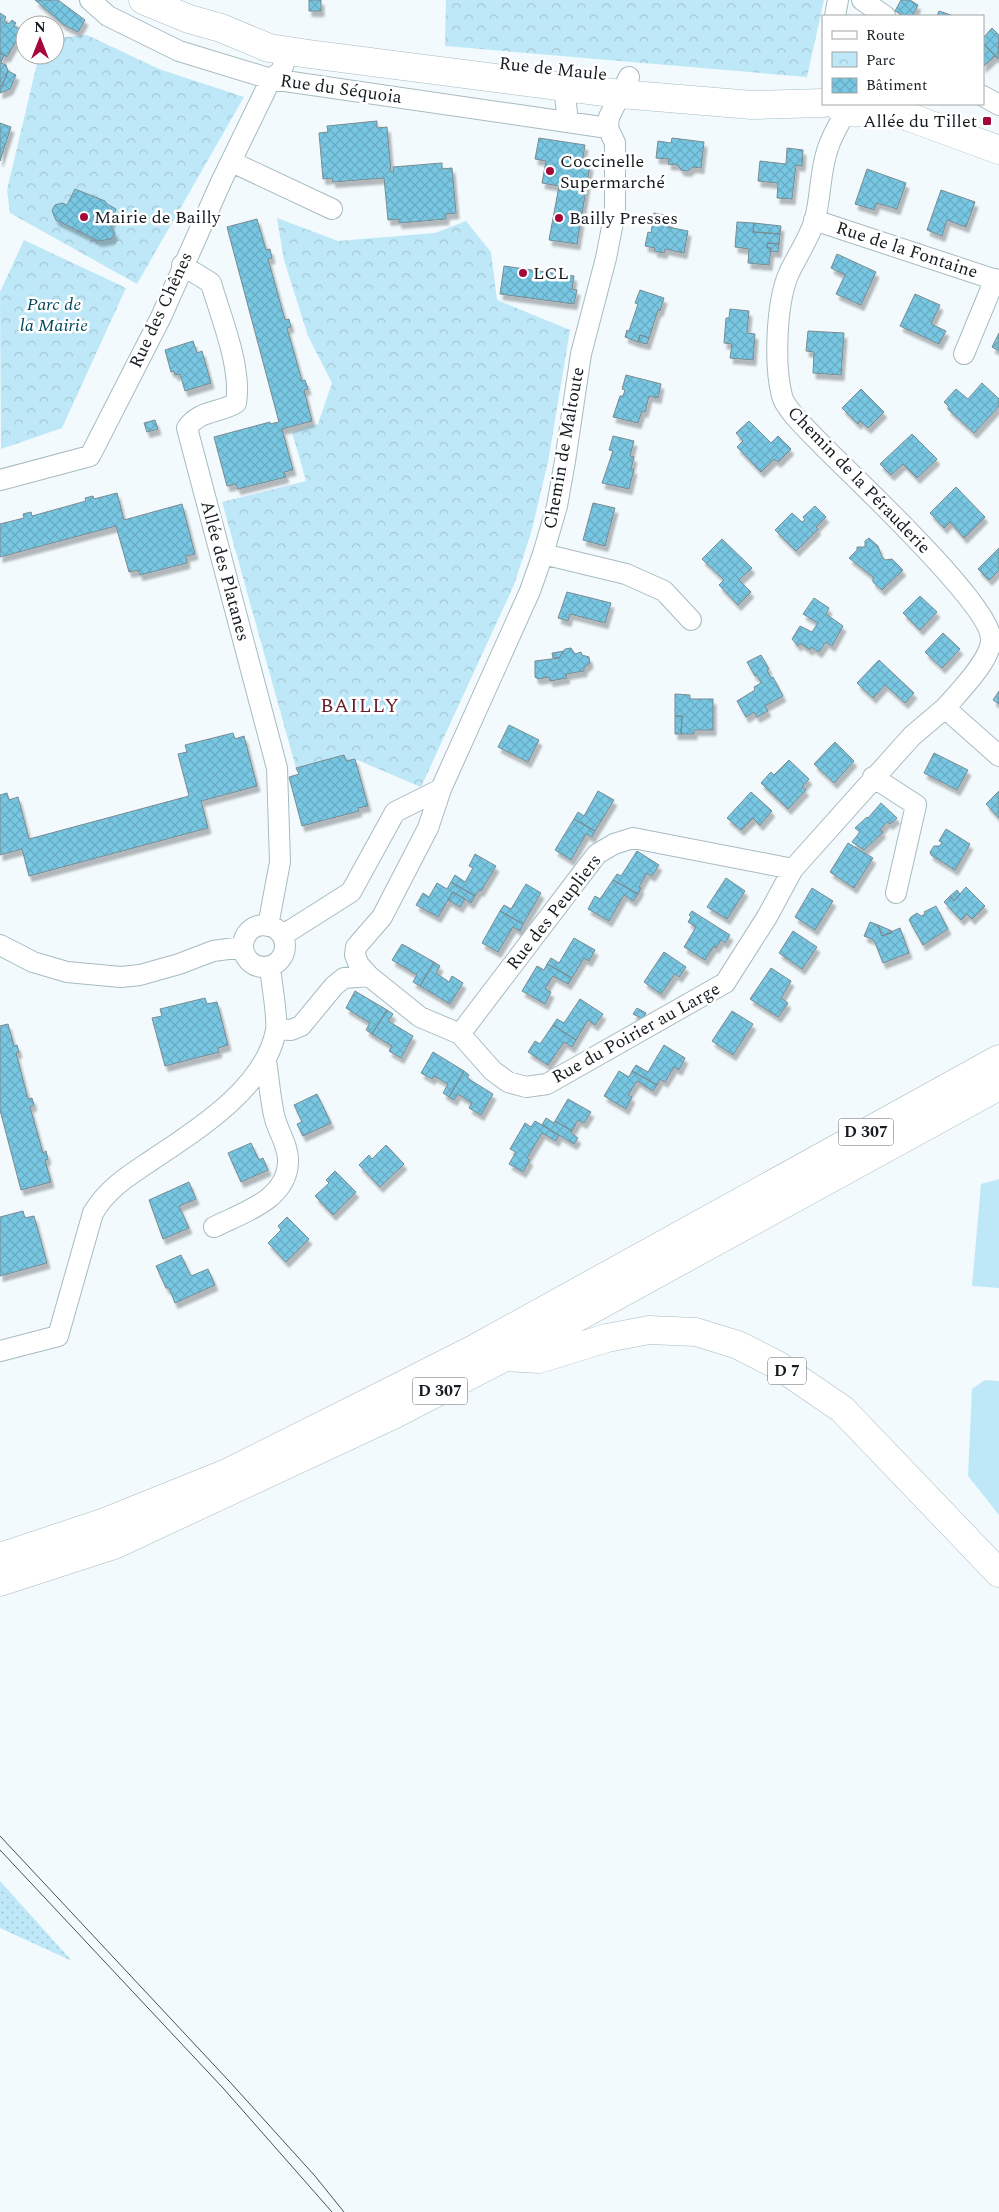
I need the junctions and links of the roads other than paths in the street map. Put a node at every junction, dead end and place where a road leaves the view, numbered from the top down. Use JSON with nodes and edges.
{"nodes":[{"id":1,"x":90,"y":0,"type":"edge"},
{"id":2,"x":143,"y":0,"type":"edge"},
{"id":3,"x":838,"y":0,"type":"edge"},
{"id":4,"x":862,"y":0,"type":"edge"},
{"id":5,"x":835,"y":15,"type":"edge"},
{"id":6,"x":884,"y":15,"type":"edge"},
{"id":7,"x":281,"y":44,"type":"junction"},
{"id":8,"x":271,"y":79,"type":"junction"},
{"id":9,"x":624,"y":85,"type":"junction"},
{"id":10,"x":822,"y":85,"type":"edge"},
{"id":11,"x":564,"y":87,"type":"junction"},
{"id":12,"x":984,"y":97,"type":"edge"},
{"id":13,"x":876,"y":105,"type":"edge"},
{"id":14,"x":923,"y":105,"type":"edge"},
{"id":15,"x":999,"y":105,"type":"edge"},
{"id":16,"x":835,"y":106,"type":"edge"},
{"id":17,"x":568,"y":122,"type":"junction"},
{"id":18,"x":608,"y":128,"type":"junction"},
{"id":19,"x":999,"y":137,"type":"edge"},
{"id":20,"x":999,"y":150,"type":"edge"},
{"id":21,"x":232,"y":162,"type":"junction"},
{"id":22,"x":332,"y":209,"type":"dead end"},
{"id":23,"x":814,"y":220,"type":"junction"},
{"id":24,"x":182,"y":266,"type":"junction"},
{"id":25,"x":997,"y":280,"type":"edge"},
{"id":26,"x":964,"y":354,"type":"dead end"},
{"id":27,"x":0,"y":480,"type":"edge"},
{"id":28,"x":543,"y":554,"type":"junction"},
{"id":29,"x":691,"y":620,"type":"dead end"},
{"id":30,"x":945,"y":708,"type":"junction"},
{"id":31,"x":999,"y":756,"type":"edge"},
{"id":32,"x":873,"y":777,"type":"junction"},
{"id":33,"x":441,"y":790,"type":"junction"},
{"id":34,"x":793,"y":869,"type":"junction"},
{"id":35,"x":896,"y":893,"type":"dead end"},
{"id":36,"x":275,"y":930,"type":"junction"},
{"id":37,"x":0,"y":945,"type":"edge"},
{"id":38,"x":243,"y":947,"type":"junction"},
{"id":39,"x":270,"y":966,"type":"junction"},
{"id":40,"x":369,"y":976,"type":"junction"},
{"id":41,"x":276,"y":1029,"type":"junction"},
{"id":42,"x":460,"y":1034,"type":"junction"},
{"id":43,"x":999,"y":1059,"type":"edge"},
{"id":44,"x":266,"y":1061,"type":"junction"},
{"id":45,"x":999,"y":1086,"type":"edge"},
{"id":46,"x":214,"y":1227,"type":"dead end"},
{"id":47,"x":0,"y":1351,"type":"edge"},
{"id":48,"x":505,"y":1357,"type":"junction"},
{"id":49,"x":935,"y":1506,"type":"junction"},
{"id":50,"x":0,"y":1557,"type":"edge"},
{"id":51,"x":999,"y":1560,"type":"edge"},
{"id":52,"x":999,"y":1573,"type":"edge"},
{"id":53,"x":0,"y":1582,"type":"edge"}],
"edges":[{"from":1,"to":8,"type":"street","name":"Rue du Séquoia"},
{"from":2,"to":7,"type":"main road","name":"Rue de Maule"},
{"from":3,"to":5,"type":"street"},
{"from":4,"to":6,"type":"street"},
{"from":7,"to":8,"type":"street"},
{"from":7,"to":9,"type":"main road","name":"Rue de Maule"},
{"from":7,"to":11,"type":"main road","name":"Rue de Maule"},
{"from":8,"to":17,"type":"street","name":"Rue du Séquoia"},
{"from":8,"to":21,"type":"street","name":"Rue des Chênes"},
{"from":9,"to":10,"type":"main road","name":"Rue de Maule"},
{"from":9,"to":11,"type":"main road","name":"Rue de Maule"},
{"from":9,"to":16,"type":"main road","name":"Rue de Maule"},
{"from":9,"to":18,"type":"street"},
{"from":11,"to":17,"type":"street"},
{"from":12,"to":15,"type":"street"},
{"from":13,"to":16,"type":"main road","name":"Rue de Maule"},
{"from":13,"to":20,"type":"main road"},
{"from":14,"to":19,"type":"main road"},
{"from":16,"to":23,"type":"street","name":"Chemin de la Pérauderie"},
{"from":17,"to":18,"type":"street","name":"Rue du Séquoia"},
{"from":18,"to":28,"type":"street","name":"Chemin de Maltoute"},
{"from":21,"to":22,"type":"street"},
{"from":21,"to":24,"type":"street","name":"Rue des Chênes"},
{"from":23,"to":25,"type":"street","name":"Rue de la Fontaine"},
{"from":23,"to":30,"type":"street","name":"Chemin de la Pérauderie"},
{"from":24,"to":27,"type":"street","name":"Rue des Chênes"},
{"from":24,"to":36,"type":"street","name":"Allée des Platanes"},
{"from":25,"to":26,"type":"street"},
{"from":28,"to":29,"type":"street"},
{"from":28,"to":33,"type":"street","name":"Chemin de Maltoute"},
{"from":30,"to":31,"type":"street"},
{"from":30,"to":32,"type":"street","name":"Rue du Poirier au Large"},
{"from":32,"to":34,"type":"street","name":"Rue du Poirier au Large"},
{"from":32,"to":35,"type":"street"},
{"from":33,"to":36,"type":"street"},
{"from":33,"to":40,"type":"street","name":"Chemin de Maltoute"},
{"from":34,"to":42,"type":"street","name":"Rue des Peupliers"},
{"from":34,"to":42,"type":"street","name":"Rue du Poirier au Large"},
{"from":36,"to":38,"type":"street"},
{"from":36,"to":39,"type":"street"},
{"from":37,"to":38,"type":"street"},
{"from":38,"to":39,"type":"street"},
{"from":39,"to":41,"type":"street"},
{"from":40,"to":41,"type":"street"},
{"from":40,"to":42,"type":"street","name":"Rue du Poirier au Large"},
{"from":41,"to":44,"type":"street"},
{"from":43,"to":50,"type":"main road","number":"D 307"},
{"from":44,"to":46,"type":"street"},
{"from":44,"to":47,"type":"street"},
{"from":45,"to":48,"type":"main road","number":"D 307"},
{"from":48,"to":49,"type":"main road","number":"D 7"},
{"from":48,"to":53,"type":"main road","number":"D 307"},
{"from":49,"to":51,"type":"main road"},
{"from":49,"to":52,"type":"main road","number":"D 7"}]}
